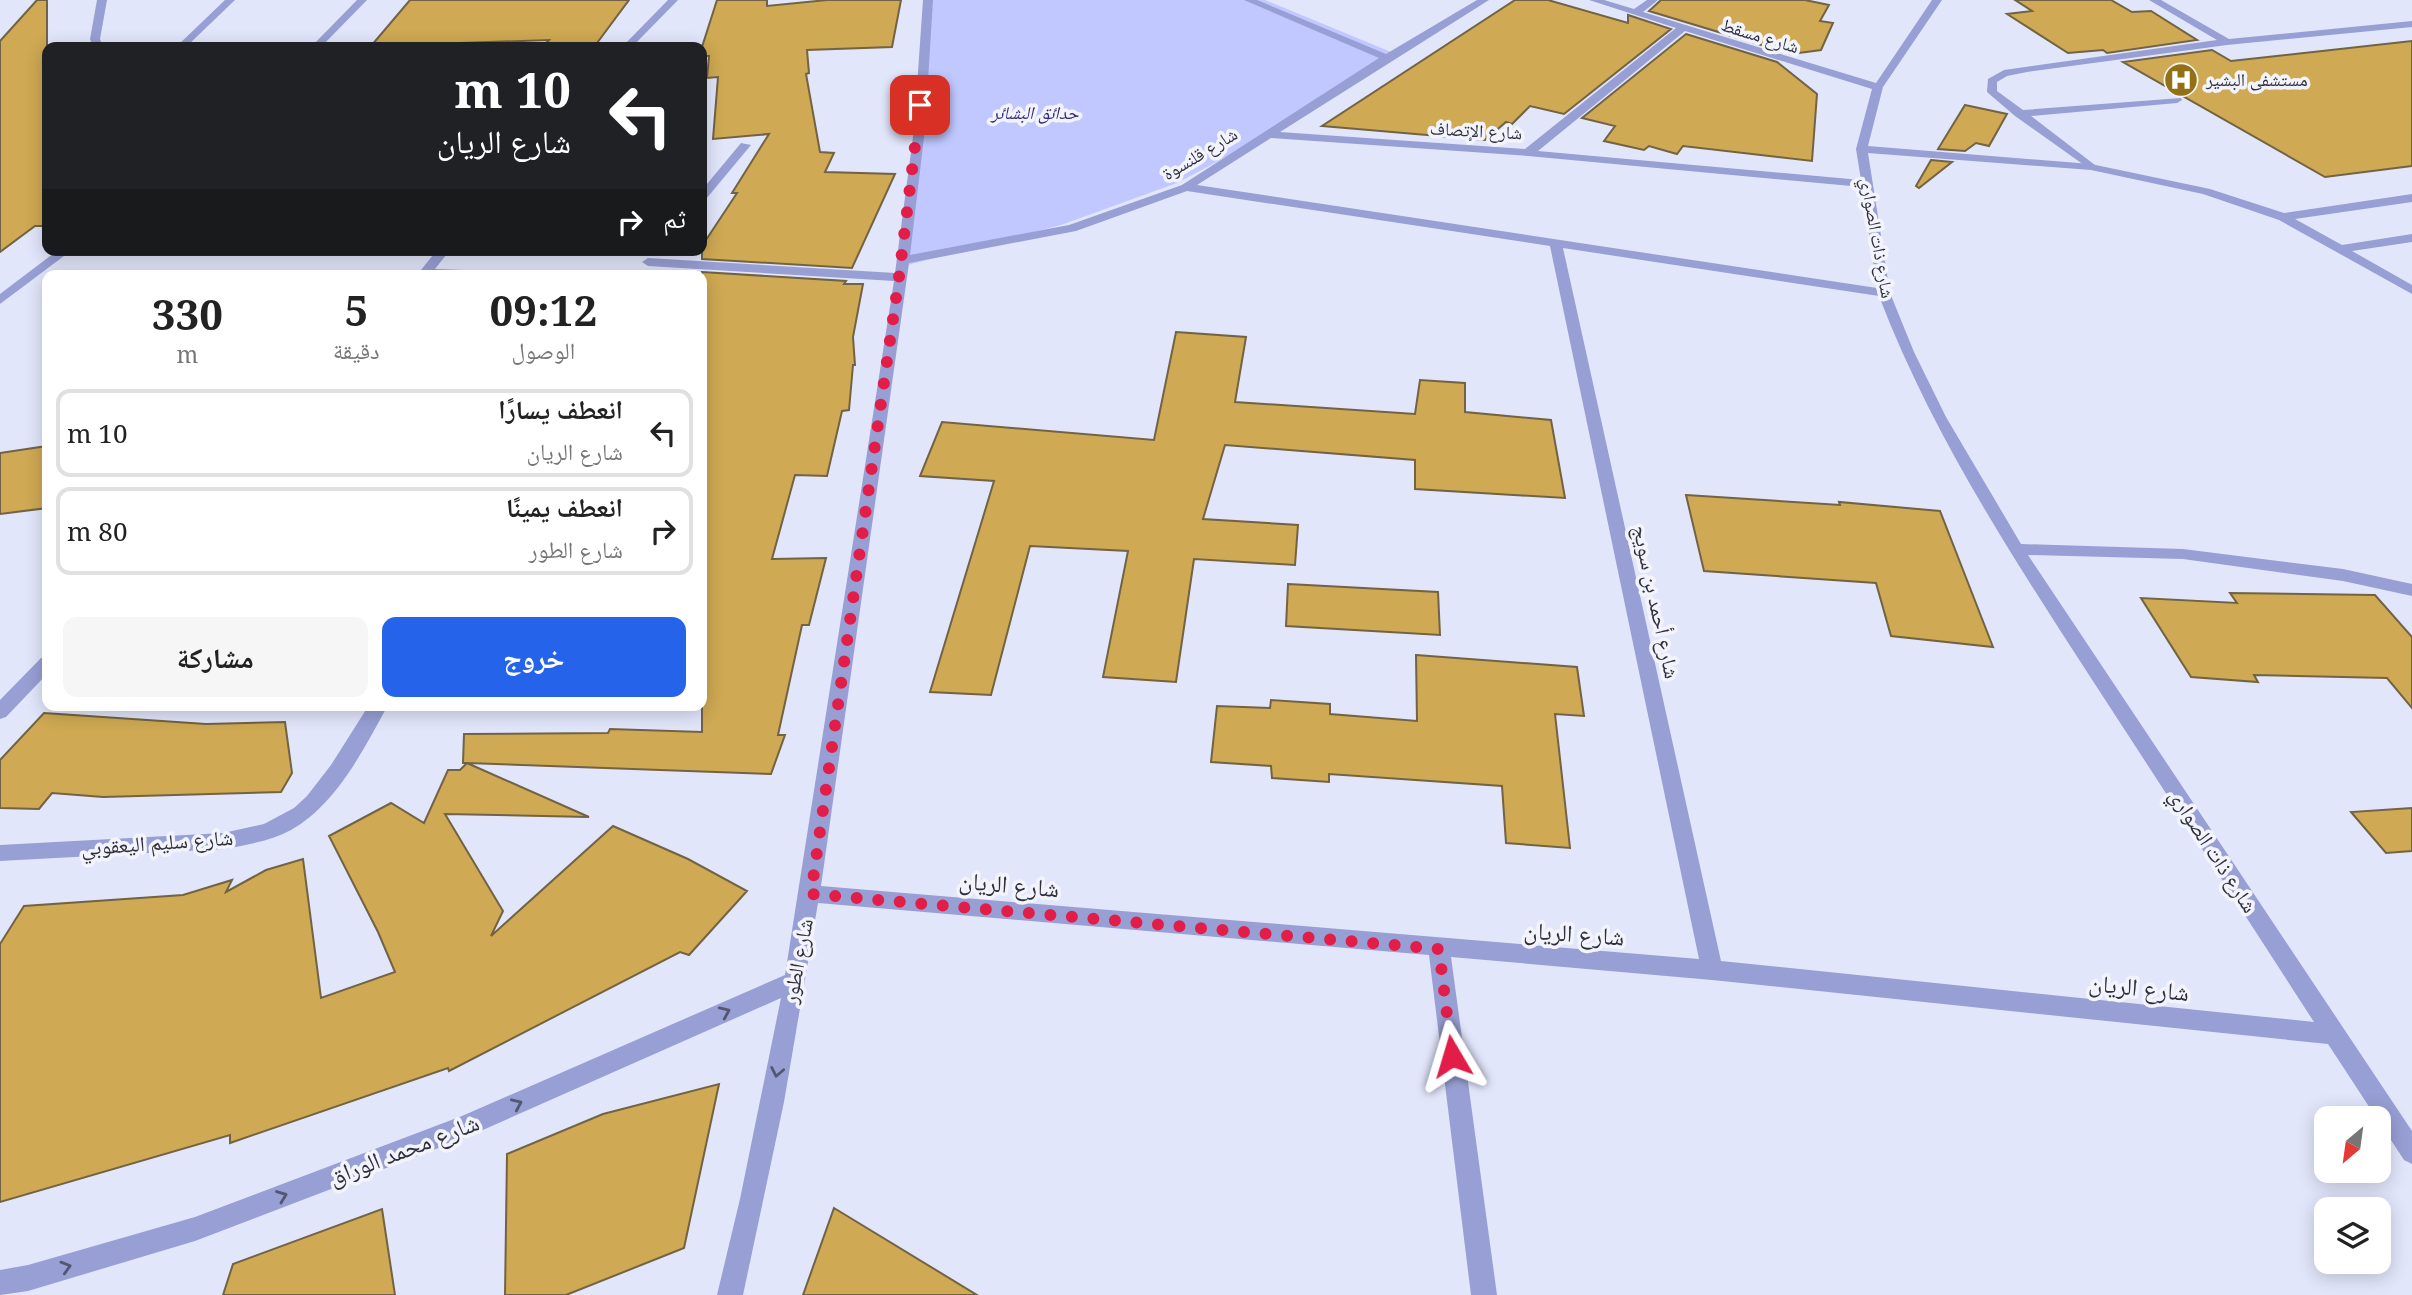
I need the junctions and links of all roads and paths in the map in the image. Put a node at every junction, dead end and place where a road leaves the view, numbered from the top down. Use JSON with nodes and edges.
{"nodes":[{"id":1,"x":102,"y":0,"type":"edge"},
{"id":2,"x":230,"y":0,"type":"edge"},
{"id":3,"x":362,"y":0,"type":"edge"},
{"id":4,"x":673,"y":0,"type":"edge"},
{"id":5,"x":928,"y":0,"type":"edge"},
{"id":6,"x":1249,"y":0,"type":"edge"},
{"id":7,"x":1484,"y":0,"type":"edge"},
{"id":8,"x":1594,"y":0,"type":"edge"},
{"id":9,"x":1653,"y":0,"type":"edge"},
{"id":10,"x":1937,"y":0,"type":"edge"},
{"id":11,"x":2154,"y":0,"type":"edge"},
{"id":12,"x":1635,"y":13,"type":"junction"},
{"id":13,"x":2412,"y":24,"type":"edge"},
{"id":14,"x":1681,"y":29,"type":"junction"},
{"id":15,"x":96,"y":42,"type":"edge"},
{"id":16,"x":186,"y":42,"type":"edge"},
{"id":17,"x":321,"y":42,"type":"edge"},
{"id":18,"x":632,"y":42,"type":"edge"},
{"id":19,"x":2227,"y":42,"type":"junction"},
{"id":20,"x":1387,"y":58,"type":"junction"},
{"id":21,"x":1878,"y":87,"type":"junction"},
{"id":22,"x":2178,"y":100,"type":"dead end"},
{"id":23,"x":2019,"y":114,"type":"junction"},
{"id":24,"x":1267,"y":134,"type":"junction"},
{"id":25,"x":745,"y":145,"type":"dead end"},
{"id":26,"x":1862,"y":149,"type":"junction"},
{"id":27,"x":1528,"y":153,"type":"junction"},
{"id":28,"x":2091,"y":167,"type":"junction"},
{"id":29,"x":1867,"y":184,"type":"junction"},
{"id":30,"x":1186,"y":187,"type":"junction"},
{"id":31,"x":707,"y":191,"type":"edge"},
{"id":32,"x":2412,"y":198,"type":"edge"},
{"id":33,"x":2283,"y":217,"type":"junction"},
{"id":34,"x":2412,"y":238,"type":"edge"},
{"id":35,"x":1556,"y":244,"type":"junction"},
{"id":36,"x":2340,"y":249,"type":"junction"},
{"id":37,"x":58,"y":256,"type":"edge"},
{"id":38,"x":439,"y":256,"type":"edge"},
{"id":39,"x":652,"y":256,"type":"edge"},
{"id":40,"x":901,"y":261,"type":"junction"},
{"id":41,"x":648,"y":262,"type":"junction"},
{"id":42,"x":427,"y":270,"type":"edge"},
{"id":43,"x":642,"y":270,"type":"edge"},
{"id":44,"x":899,"y":277,"type":"junction"},
{"id":45,"x":2412,"y":290,"type":"edge"},
{"id":46,"x":1884,"y":293,"type":"junction"},
{"id":47,"x":0,"y":300,"type":"edge"},
{"id":48,"x":2016,"y":549,"type":"junction"},
{"id":49,"x":2412,"y":590,"type":"edge"},
{"id":50,"x":42,"y":668,"type":"edge"},
{"id":51,"x":375,"y":711,"type":"edge"},
{"id":52,"x":0,"y":712,"type":"edge"},
{"id":53,"x":0,"y":853,"type":"edge"},
{"id":54,"x":811,"y":894,"type":"junction"},
{"id":55,"x":1439,"y":949,"type":"junction"},
{"id":56,"x":1712,"y":970,"type":"junction"},
{"id":57,"x":794,"y":981,"type":"junction"},
{"id":58,"x":2333,"y":1034,"type":"junction"},
{"id":59,"x":2412,"y":1152,"type":"edge"},
{"id":60,"x":0,"y":1283,"type":"edge"},
{"id":61,"x":730,"y":1295,"type":"edge"},
{"id":62,"x":1484,"y":1295,"type":"edge"}],
"edges":[{"from":1,"to":15,"type":"street"},
{"from":2,"to":16,"type":"street"},
{"from":3,"to":17,"type":"street"},
{"from":4,"to":18,"type":"street"},
{"from":5,"to":40,"type":"street","name":"شارع الطور"},
{"from":6,"to":20,"type":"street"},
{"from":7,"to":20,"type":"street","name":"شارع قلنسوة"},
{"from":8,"to":12,"type":"street","name":"شارع مسقط"},
{"from":9,"to":12,"type":"street"},
{"from":10,"to":21,"type":"street","name":"شارع ذات الصواري"},
{"from":11,"to":19,"type":"street"},
{"from":12,"to":14,"type":"street","name":"شارع مسقط"},
{"from":13,"to":19,"type":"street"},
{"from":14,"to":21,"type":"street","name":"شارع مسقط"},
{"from":14,"to":27,"type":"street","name":"شارع الإتصاف"},
{"from":19,"to":23,"type":"street"},
{"from":20,"to":24,"type":"street","name":"شارع قلنسوة"},
{"from":21,"to":26,"type":"street","name":"شارع ذات الصواري"},
{"from":22,"to":23,"type":"street"},
{"from":23,"to":28,"type":"street"},
{"from":24,"to":27,"type":"street","name":"شارع الإتصاف"},
{"from":24,"to":30,"type":"street","name":"شارع قلنسوة"},
{"from":25,"to":31,"type":"street"},
{"from":26,"to":28,"type":"street"},
{"from":26,"to":29,"type":"street","name":"شارع ذات الصواري"},
{"from":27,"to":29,"type":"street"},
{"from":28,"to":33,"type":"street"},
{"from":29,"to":46,"type":"street","name":"شارع ذات الصواري"},
{"from":30,"to":35,"type":"street"},
{"from":30,"to":40,"type":"street","name":"شارع قلنسوة"},
{"from":32,"to":33,"type":"street"},
{"from":33,"to":36,"type":"street"},
{"from":34,"to":36,"type":"street"},
{"from":35,"to":46,"type":"street"},
{"from":35,"to":56,"type":"street","name":"شارع أحمد بن سويج"},
{"from":36,"to":45,"type":"street"},
{"from":37,"to":47,"type":"street"},
{"from":38,"to":42,"type":"street"},
{"from":39,"to":41,"type":"street"},
{"from":40,"to":44,"type":"street","name":"شارع الطور"},
{"from":41,"to":43,"type":"street"},
{"from":41,"to":44,"type":"street"},
{"from":44,"to":54,"type":"street","name":"شارع الطور"},
{"from":46,"to":48,"type":"street","name":"شارع ذات الصواري"},
{"from":48,"to":49,"type":"street"},
{"from":48,"to":58,"type":"street","name":"شارع ذات الصواري"},
{"from":50,"to":52,"type":"street"},
{"from":51,"to":53,"type":"street","name":"شارع سليم اليعقوبي"},
{"from":54,"to":55,"type":"street","name":"شارع الريان"},
{"from":54,"to":57,"type":"street","name":"شارع الطور"},
{"from":55,"to":56,"type":"street","name":"شارع الريان"},
{"from":55,"to":62,"type":"street"},
{"from":56,"to":58,"type":"street","name":"شارع الريان"},
{"from":60,"to":57,"type":"street","name":"شارع محمد الوراق","one_way":true},
{"from":57,"to":61,"type":"street","name":"شارع الطور","one_way":true},
{"from":58,"to":59,"type":"street","name":"شارع ذات الصواري"}]}
